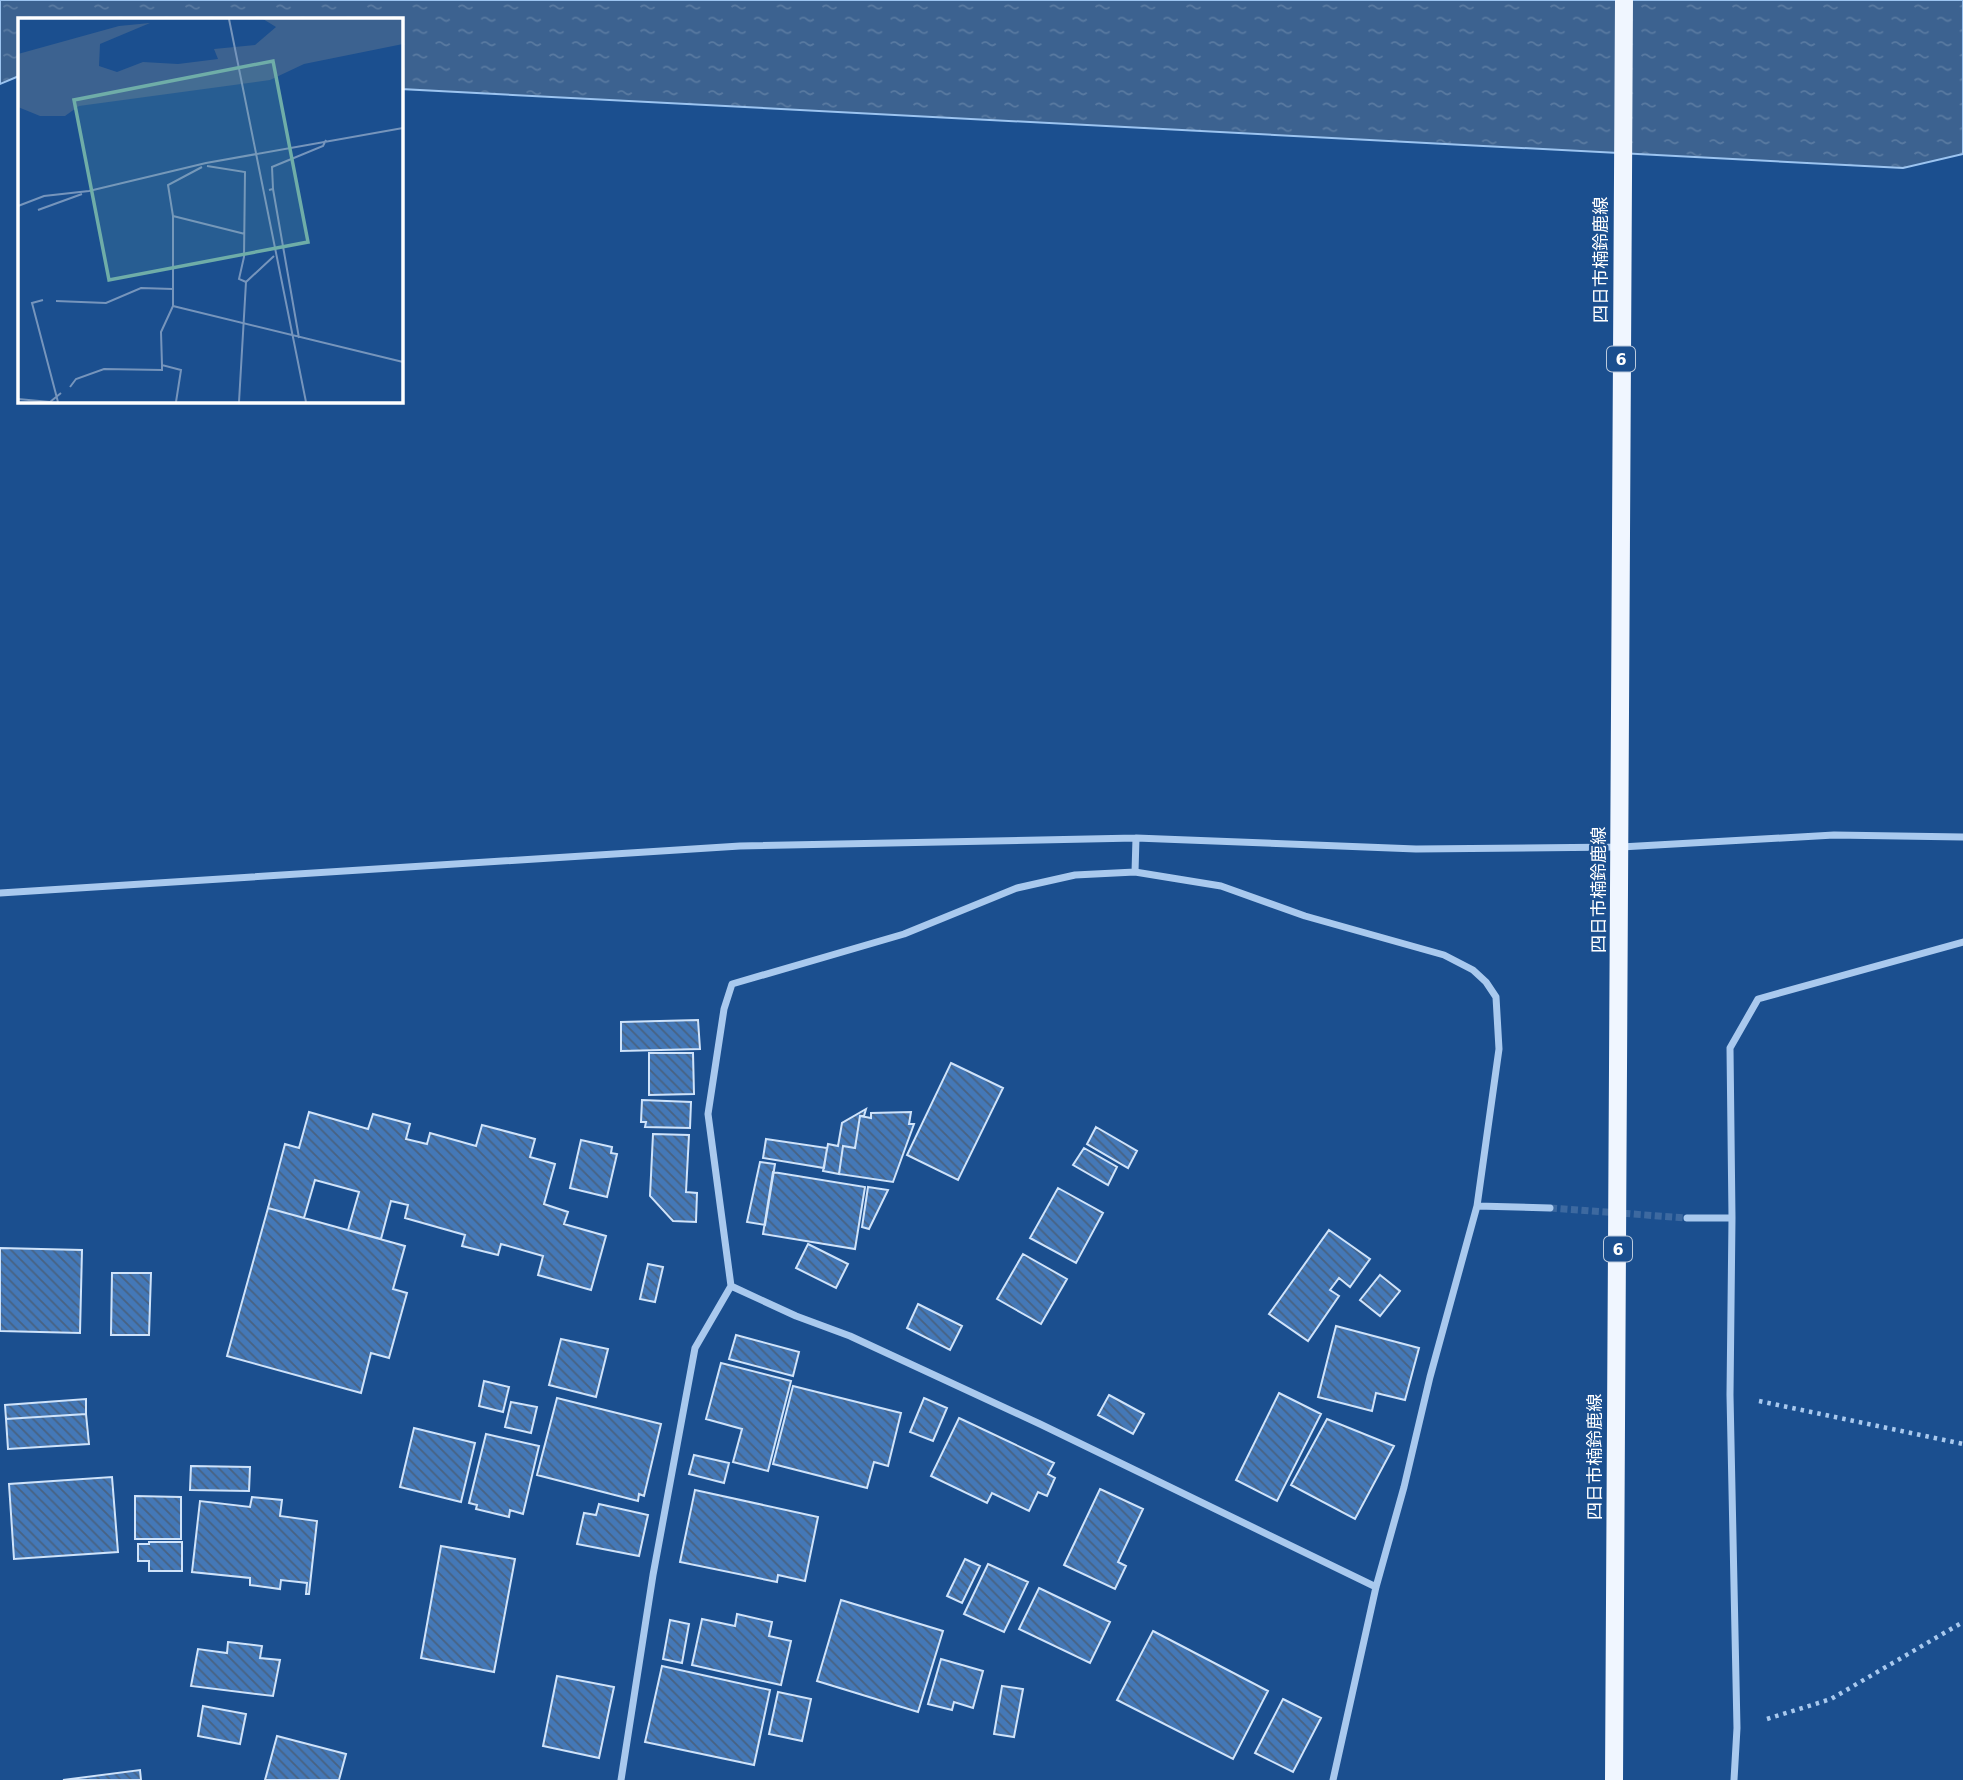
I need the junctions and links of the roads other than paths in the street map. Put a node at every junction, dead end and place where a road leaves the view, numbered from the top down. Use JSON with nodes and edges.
{"nodes":[{"id":1,"x":1624,"y":0,"type":"edge"},
{"id":2,"x":1136,"y":838,"type":"junction"},
{"id":3,"x":1963,"y":838,"type":"edge"},
{"id":4,"x":1620,"y":847,"type":"junction"},
{"id":5,"x":1135,"y":872,"type":"junction"},
{"id":6,"x":0,"y":893,"type":"edge"},
{"id":7,"x":1963,"y":942,"type":"edge"},
{"id":8,"x":1477,"y":1206,"type":"junction"},
{"id":9,"x":1550,"y":1208,"type":"tunnel mouth"},
{"id":10,"x":1687,"y":1218,"type":"tunnel mouth"},
{"id":11,"x":1732,"y":1218,"type":"junction"},
{"id":12,"x":731,"y":1286,"type":"junction"},
{"id":13,"x":1376,"y":1587,"type":"junction"},
{"id":14,"x":621,"y":1780,"type":"edge"},
{"id":15,"x":1333,"y":1780,"type":"edge"},
{"id":16,"x":1614,"y":1780,"type":"edge"},
{"id":17,"x":1734,"y":1780,"type":"edge"}],
"edges":[{"from":1,"to":4,"type":"main road","name":"四日市楠鈴鹿線","number":"6"},
{"from":2,"to":4,"type":"street"},
{"from":2,"to":5,"type":"street"},
{"from":2,"to":6,"type":"street"},
{"from":3,"to":4,"type":"street"},
{"from":4,"to":16,"type":"main road","name":"四日市楠鈴鹿線","number":"6"},
{"from":5,"to":8,"type":"street"},
{"from":5,"to":12,"type":"street"},
{"from":7,"to":11,"type":"street"},
{"from":8,"to":9,"type":"street"},
{"from":8,"to":13,"type":"street"},
{"from":10,"to":11,"type":"street"},
{"from":11,"to":17,"type":"street"},
{"from":12,"to":13,"type":"street"},
{"from":12,"to":14,"type":"street"},
{"from":13,"to":15,"type":"street"}]}
